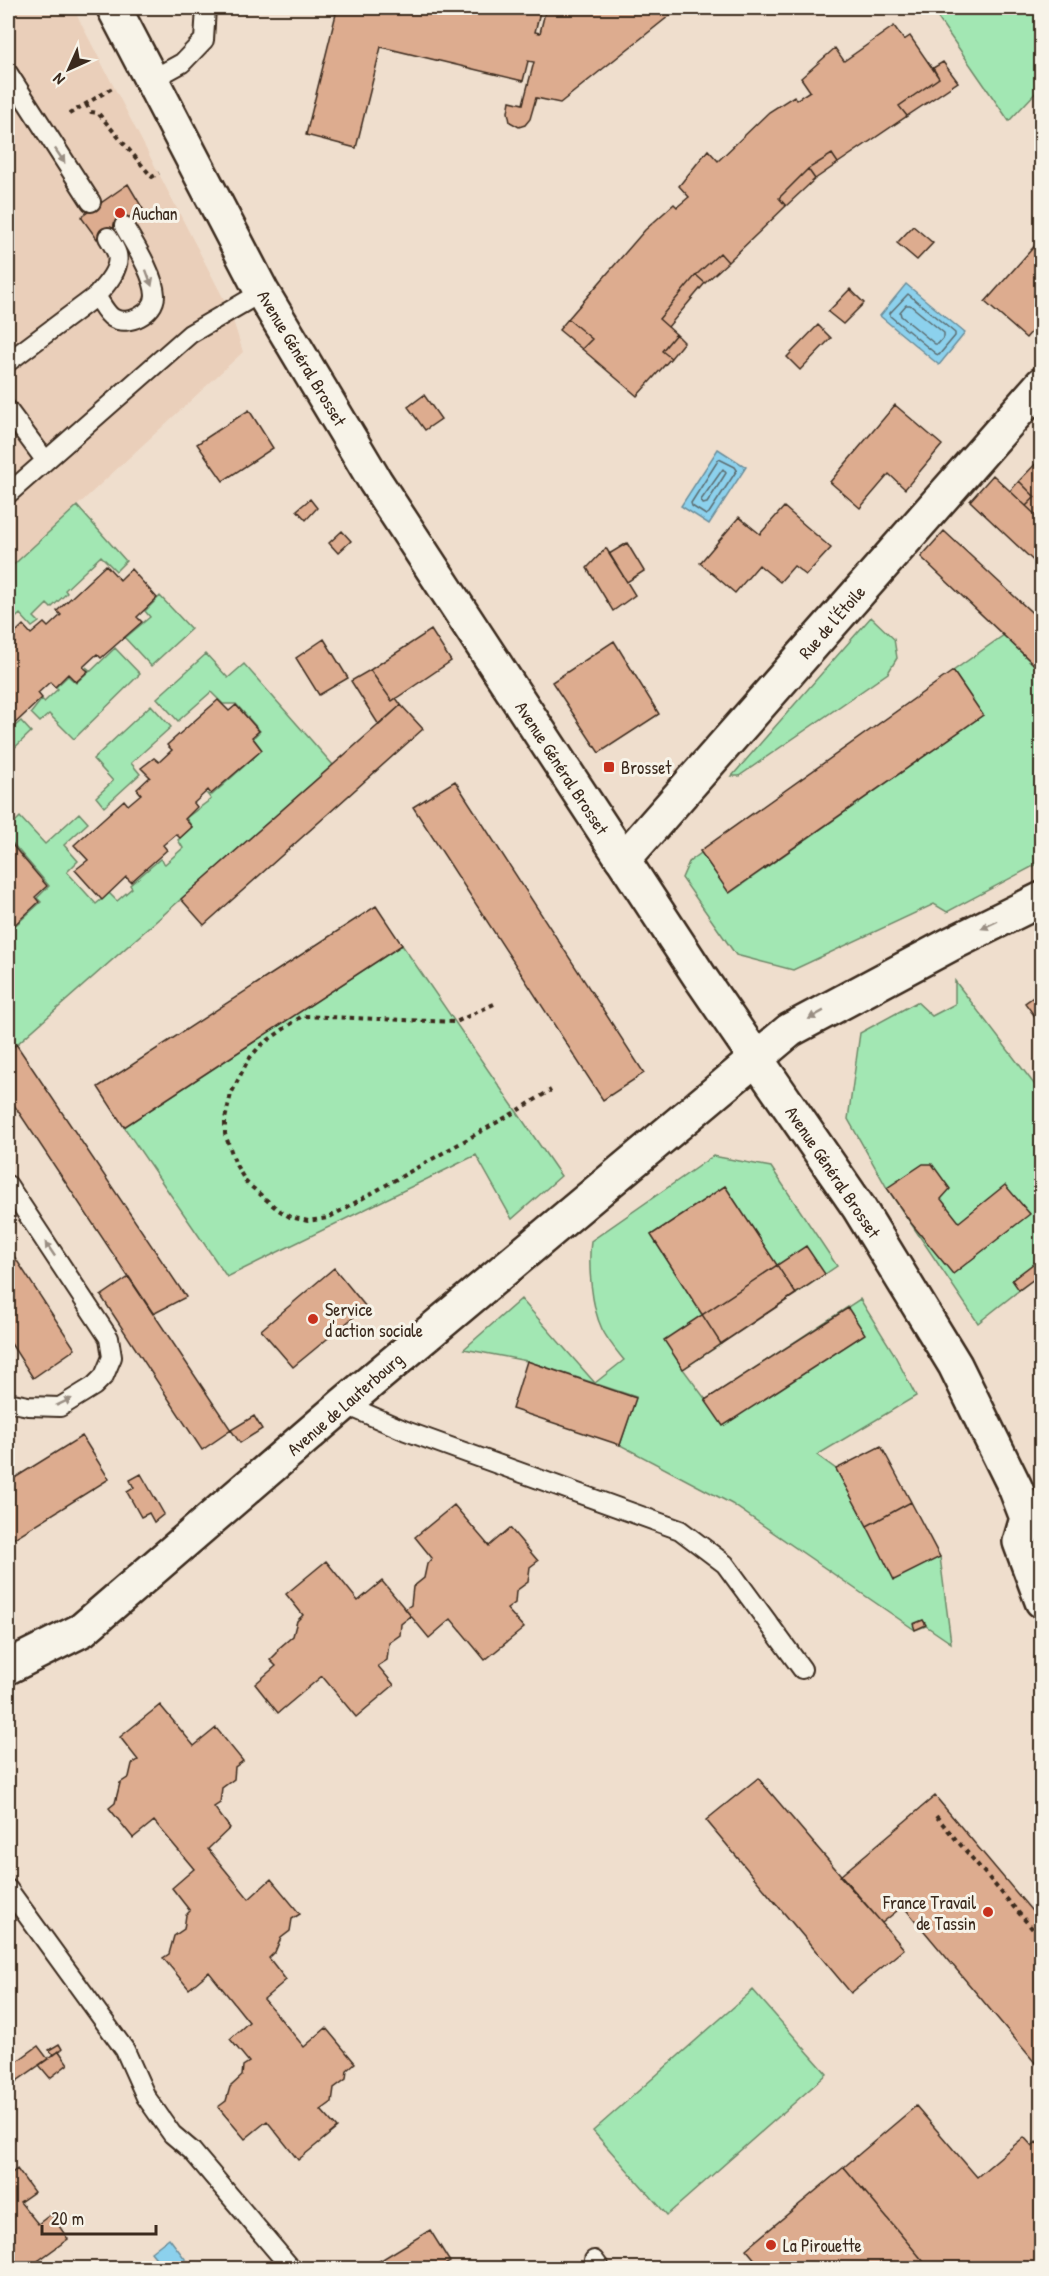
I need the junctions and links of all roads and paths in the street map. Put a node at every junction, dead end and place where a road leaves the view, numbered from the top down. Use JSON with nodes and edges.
{"nodes":[{"id":1,"x":114,"y":8,"type":"edge"},
{"id":2,"x":206,"y":8,"type":"edge"},
{"id":3,"x":8,"y":73,"type":"edge"},
{"id":4,"x":151,"y":80,"type":"junction"},
{"id":5,"x":114,"y":87,"type":"dead end"},
{"id":6,"x":159,"y":174,"type":"dead end"},
{"id":7,"x":92,"y":202,"type":"dead end"},
{"id":8,"x":124,"y":226,"type":"dead end"},
{"id":9,"x":108,"y":237,"type":"dead end"},
{"id":10,"x":100,"y":292,"type":"junction"},
{"id":11,"x":262,"y":292,"type":"junction"},
{"id":12,"x":8,"y":362,"type":"edge"},
{"id":13,"x":1041,"y":384,"type":"edge"},
{"id":14,"x":8,"y":410,"type":"edge"},
{"id":15,"x":45,"y":460,"type":"junction"},
{"id":16,"x":8,"y":494,"type":"edge"},
{"id":17,"x":621,"y":857,"type":"junction"},
{"id":18,"x":1041,"y":899,"type":"edge"},
{"id":19,"x":494,"y":1004,"type":"dead end"},
{"id":20,"x":755,"y":1057,"type":"junction"},
{"id":21,"x":551,"y":1090,"type":"dead end"},
{"id":22,"x":8,"y":1185,"type":"edge"},
{"id":23,"x":8,"y":1402,"type":"edge"},
{"id":24,"x":344,"y":1404,"type":"junction"},
{"id":25,"x":1034,"y":1522,"type":"edge"},
{"id":26,"x":1041,"y":1601,"type":"edge"},
{"id":27,"x":8,"y":1667,"type":"edge"},
{"id":28,"x":802,"y":1669,"type":"dead end"},
{"id":29,"x":936,"y":1816,"type":"dead end"},
{"id":30,"x":8,"y":1889,"type":"edge"},
{"id":31,"x":1041,"y":1928,"type":"edge"},
{"id":32,"x":1036,"y":1933,"type":"junction"},
{"id":33,"x":1041,"y":1940,"type":"edge"},
{"id":34,"x":291,"y":2268,"type":"edge"}],
"edges":[{"from":1,"to":4,"type":"street","name":"Avenue Général Brosset"},
{"from":2,"to":4,"type":"lane"},
{"from":3,"to":7,"type":"lane","one_way":true},
{"from":4,"to":11,"type":"street","name":"Avenue Général Brosset"},
{"from":5,"to":6,"type":"path"},
{"from":8,"to":10,"type":"lane","one_way":true},
{"from":9,"to":10,"type":"lane"},
{"from":10,"to":12,"type":"lane"},
{"from":11,"to":15,"type":"lane"},
{"from":11,"to":17,"type":"street","name":"Avenue Général Brosset"},
{"from":13,"to":17,"type":"street","name":"Rue de l'Étoile"},
{"from":14,"to":15,"type":"lane"},
{"from":15,"to":16,"type":"lane"},
{"from":17,"to":20,"type":"street","name":"Avenue Général Brosset"},
{"from":18,"to":20,"type":"street","name":"Avenue de Lauterbourg","one_way":true},
{"from":19,"to":21,"type":"path"},
{"from":20,"to":24,"type":"street","name":"Avenue de Lauterbourg"},
{"from":20,"to":25,"type":"street","name":"Avenue Général Brosset"},
{"from":23,"to":22,"type":"lane","one_way":true},
{"from":24,"to":27,"type":"street","name":"Avenue de Lauterbourg"},
{"from":24,"to":28,"type":"lane"},
{"from":25,"to":26,"type":"street","name":"Avenue Général Brosset"},
{"from":29,"to":32,"type":"path"},
{"from":30,"to":34,"type":"lane"},
{"from":31,"to":32,"type":"path"},
{"from":32,"to":33,"type":"path"}]}
